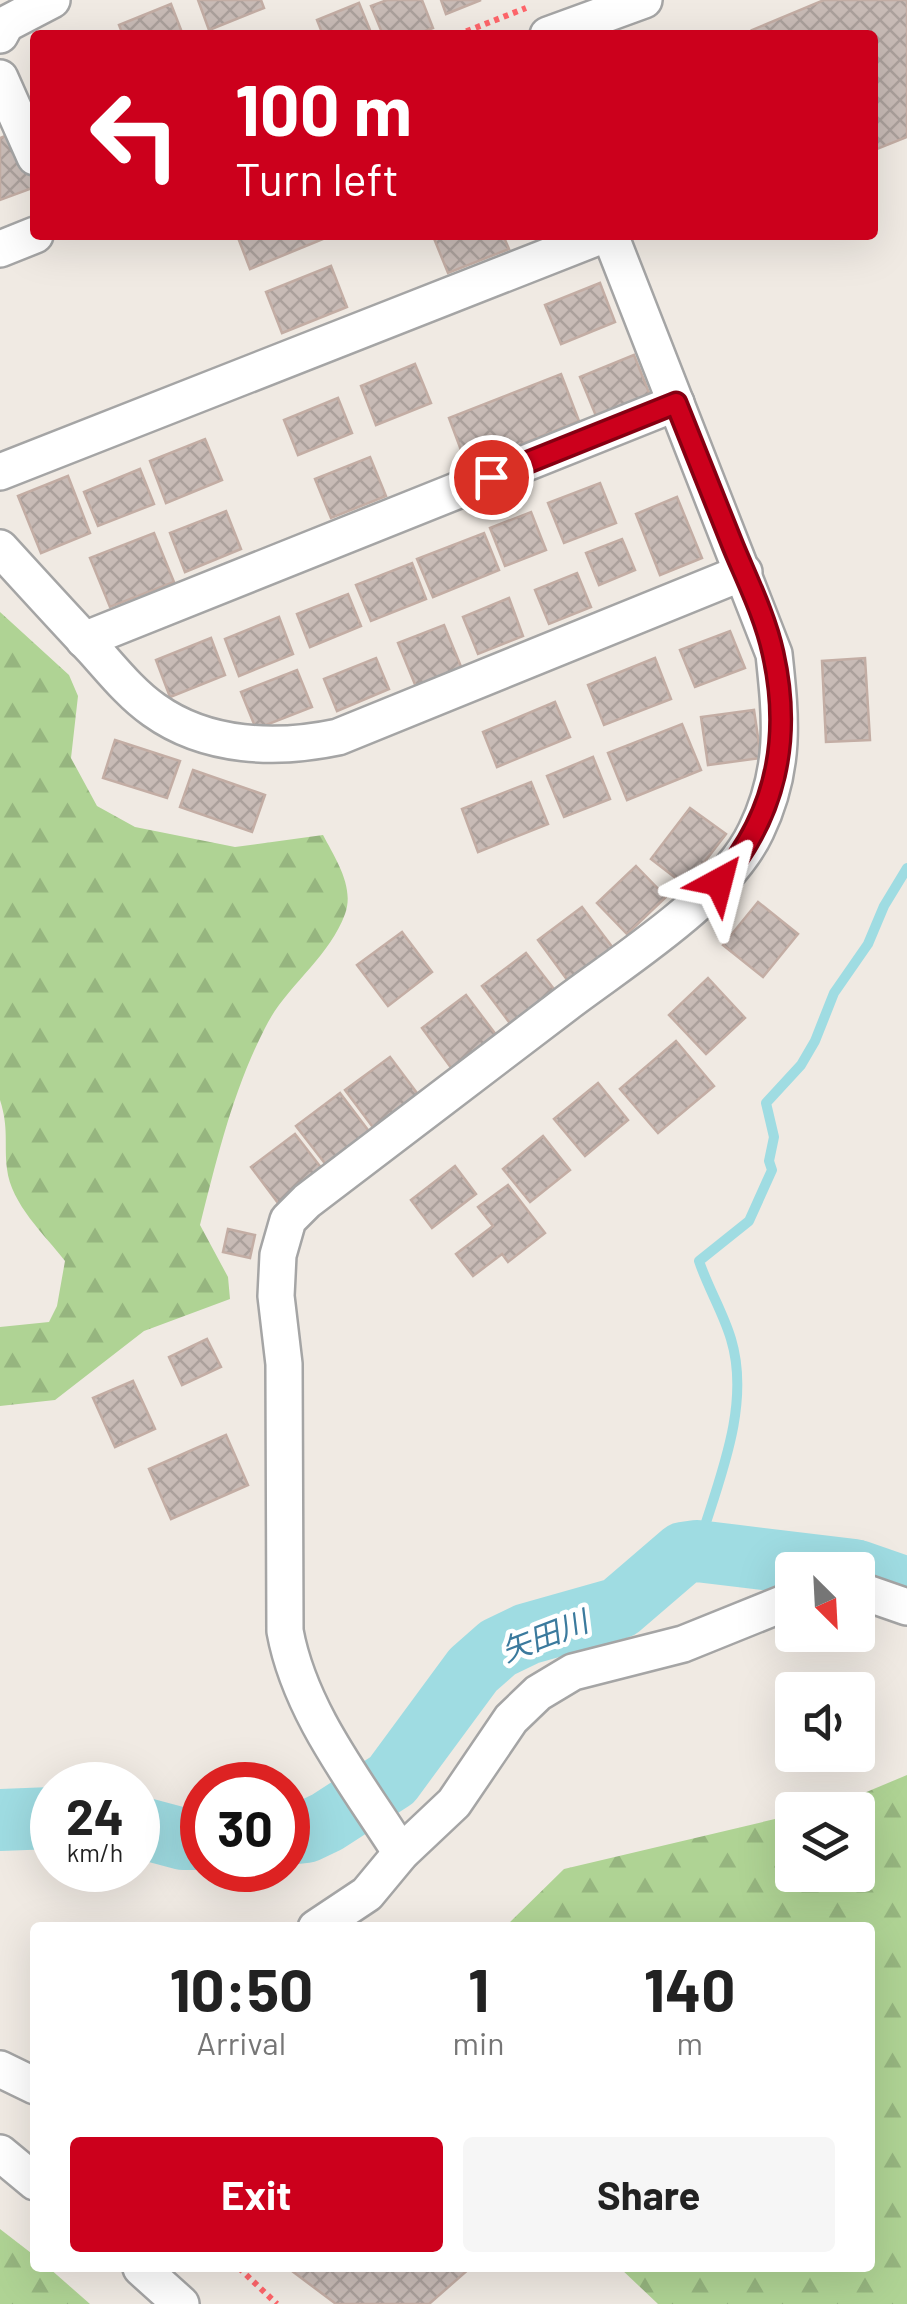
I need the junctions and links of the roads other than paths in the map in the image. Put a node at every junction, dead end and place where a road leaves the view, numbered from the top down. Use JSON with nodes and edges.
{"nodes":[{"id":1,"x":52,"y":0,"type":"edge"},
{"id":2,"x":644,"y":0,"type":"edge"},
{"id":3,"x":539,"y":21,"type":"edge"},
{"id":4,"x":0,"y":36,"type":"edge"},
{"id":5,"x":0,"y":78,"type":"edge"},
{"id":6,"x":30,"y":147,"type":"edge"},
{"id":7,"x":30,"y":237,"type":"edge"},
{"id":8,"x":593,"y":240,"type":"edge"},
{"id":9,"x":608,"y":240,"type":"edge"},
{"id":10,"x":0,"y":249,"type":"edge"},
{"id":11,"x":676,"y":403,"type":"junction"},
{"id":12,"x":0,"y":472,"type":"edge"},
{"id":13,"x":0,"y":548,"type":"edge"},
{"id":14,"x":744,"y":572,"type":"junction"},
{"id":15,"x":84,"y":640,"type":"junction"},
{"id":16,"x":875,"y":1596,"type":"edge"},
{"id":17,"x":775,"y":1607,"type":"edge"},
{"id":18,"x":907,"y":1607,"type":"edge"},
{"id":19,"x":401,"y":1853,"type":"junction"},
{"id":20,"x":325,"y":1922,"type":"edge"},
{"id":21,"x":0,"y":2070,"type":"edge"},
{"id":22,"x":30,"y":2084,"type":"edge"},
{"id":23,"x":0,"y":2153,"type":"edge"},
{"id":24,"x":30,"y":2178,"type":"edge"},
{"id":25,"x":145,"y":2272,"type":"edge"},
{"id":26,"x":181,"y":2304,"type":"edge"}],
"edges":[{"from":1,"to":4,"type":"street"},
{"from":2,"to":3,"type":"street"},
{"from":5,"to":6,"type":"street"},
{"from":7,"to":10,"type":"street"},
{"from":8,"to":12,"type":"street"},
{"from":9,"to":11,"type":"street"},
{"from":11,"to":14,"type":"street"},
{"from":11,"to":15,"type":"street"},
{"from":13,"to":15,"type":"street"},
{"from":14,"to":15,"type":"street"},
{"from":14,"to":19,"type":"street"},
{"from":16,"to":18,"type":"street"},
{"from":17,"to":19,"type":"street"},
{"from":19,"to":20,"type":"street"},
{"from":21,"to":22,"type":"street"},
{"from":23,"to":24,"type":"street"},
{"from":25,"to":26,"type":"street"}]}
